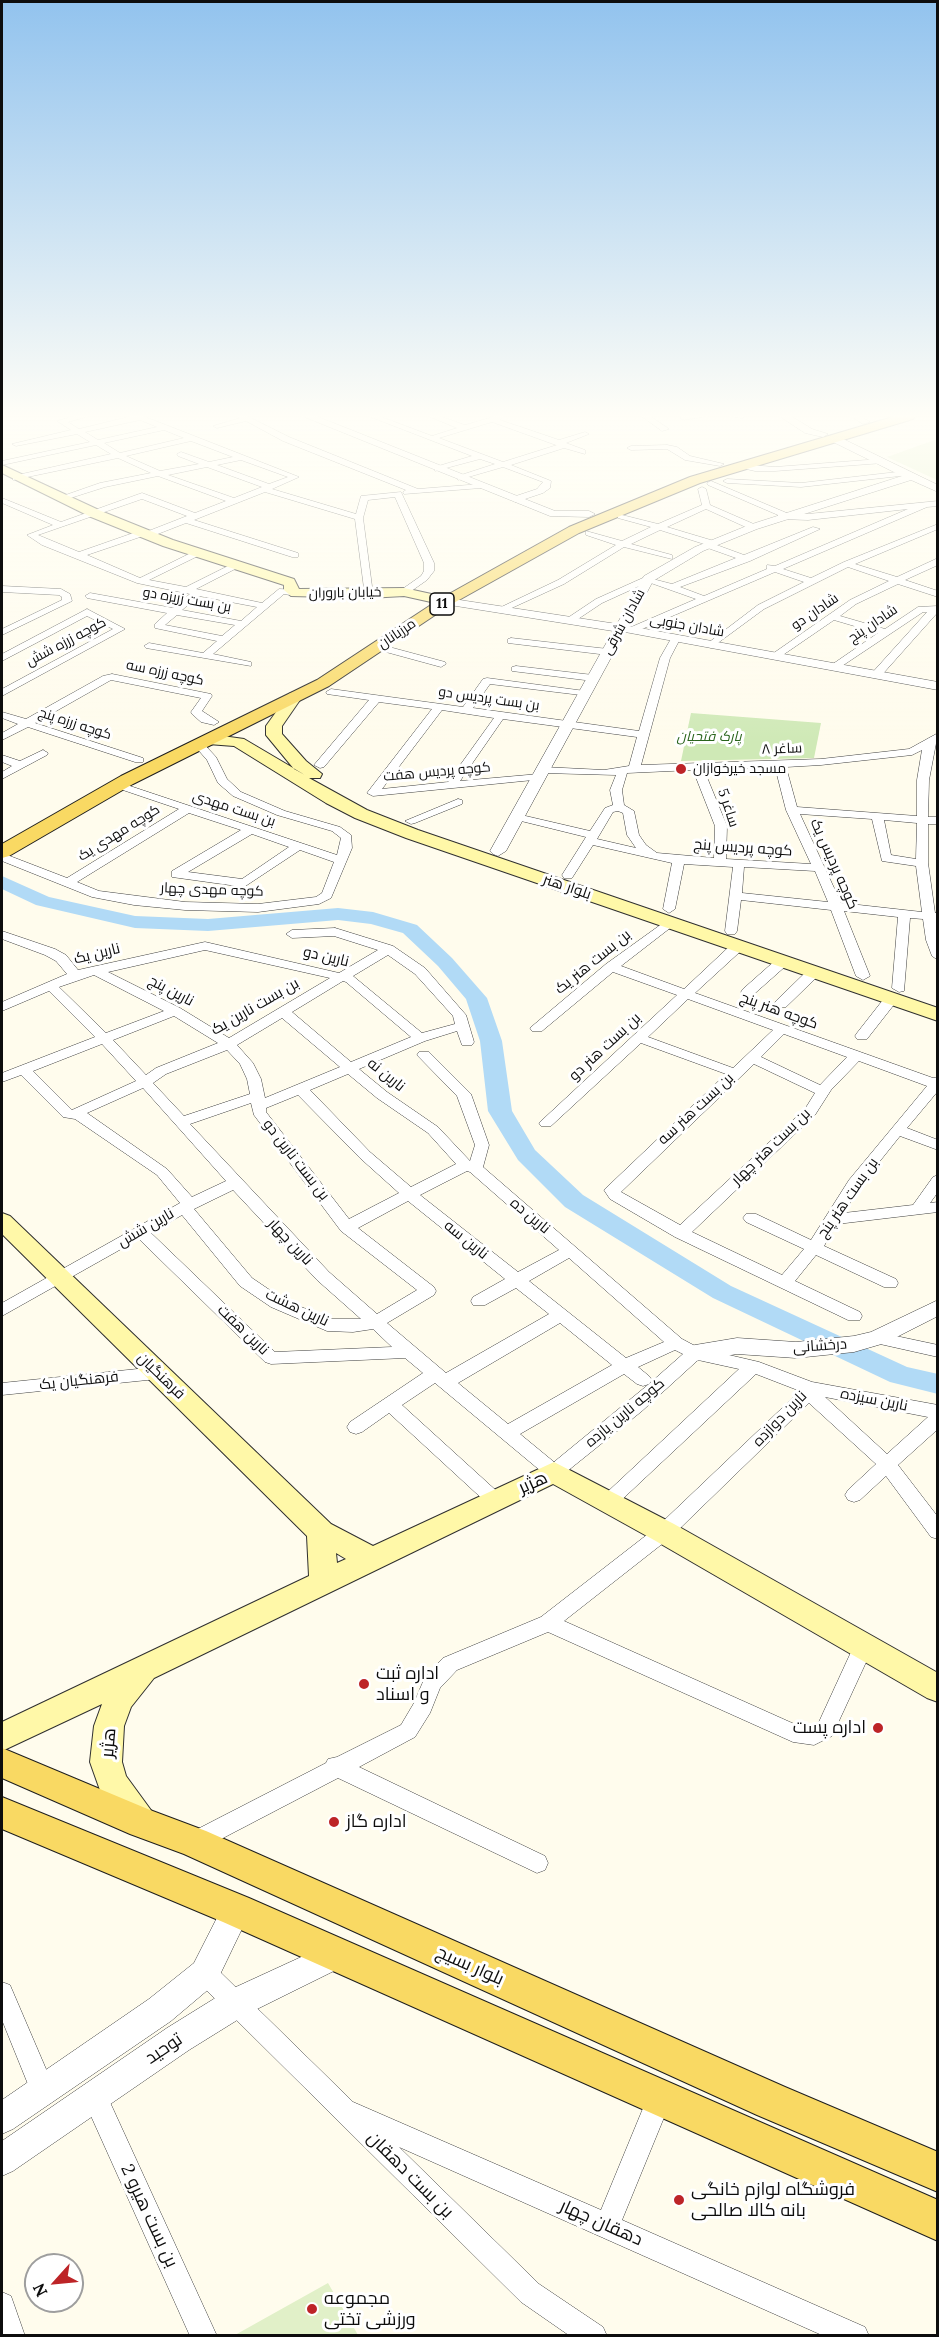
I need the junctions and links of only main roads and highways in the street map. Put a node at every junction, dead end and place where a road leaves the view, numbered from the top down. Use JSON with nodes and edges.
{"nodes":[{"id":1,"x":123,"y":525,"type":"edge"},
{"id":2,"x":565,"y":525,"type":"edge"},
{"id":3,"x":587,"y":525,"type":"edge"},
{"id":4,"x":438,"y":600,"type":"junction"},
{"id":5,"x":287,"y":694,"type":"junction"},
{"id":6,"x":274,"y":730,"type":"junction"},
{"id":7,"x":207,"y":735,"type":"junction"},
{"id":8,"x":238,"y":742,"type":"junction"},
{"id":9,"x":2,"y":837,"type":"edge"},
{"id":10,"x":2,"y":854,"type":"edge"},
{"id":11,"x":493,"y":855,"type":"junction"},
{"id":12,"x":670,"y":916,"type":"junction"},
{"id":13,"x":734,"y":938,"type":"junction"},
{"id":14,"x":895,"y":994,"type":"junction"},
{"id":15,"x":938,"y":1002,"type":"edge"},
{"id":16,"x":938,"y":1015,"type":"edge"},
{"id":17,"x":2,"y":1221,"type":"edge"},
{"id":18,"x":321,"y":1532,"type":"junction"},
{"id":19,"x":372,"y":1559,"type":"junction"},
{"id":20,"x":324,"y":1582,"type":"junction"},
{"id":21,"x":148,"y":1666,"type":"junction"},
{"id":22,"x":938,"y":1689,"type":"edge"},
{"id":23,"x":2,"y":1737,"type":"edge"},
{"id":24,"x":2,"y":1763,"type":"edge"},
{"id":25,"x":2,"y":1813,"type":"edge"},
{"id":26,"x":142,"y":1822,"type":"junction"},
{"id":27,"x":938,"y":2172,"type":"edge"},
{"id":28,"x":938,"y":2221,"type":"edge"}],
"edges":[{"from":1,"to":4,"type":"main road","name":"خیابان باروران"},
{"from":2,"to":4,"type":"main road","name":"مرزبانان","number":"11"},
{"from":3,"to":4,"type":"main road","name":"مرزبانان","number":"11"},
{"from":4,"to":5,"type":"main road","name":"مرزبانان","number":"11"},
{"from":4,"to":5,"type":"main road","name":"مرزبانان","number":"11"},
{"from":5,"to":6,"type":"main road"},
{"from":5,"to":7,"type":"main road","name":"مرزبانان","number":"11"},
{"from":6,"to":8,"type":"main road"},
{"from":6,"to":11,"type":"main road","name":"بلوار هنر"},
{"from":7,"to":8,"type":"main road","name":"بلوار هنر"},
{"from":7,"to":9,"type":"main road","name":"مرزبانان","number":"11"},
{"from":7,"to":10,"type":"main road","name":"مرزبانان","number":"11"},
{"from":8,"to":11,"type":"main road","name":"بلوار هنر"},
{"from":11,"to":12,"type":"main road","name":"بلوار هنر"},
{"from":11,"to":12,"type":"main road","name":"بلوار هنر"},
{"from":12,"to":13,"type":"main road","name":"بلوار هنر"},
{"from":13,"to":14,"type":"main road","name":"بلوار هنر"},
{"from":13,"to":14,"type":"main road","name":"بلوار هنر"},
{"from":14,"to":15,"type":"main road","name":"بلوار هنر"},
{"from":14,"to":16,"type":"main road","name":"بلوار هنر"},
{"from":17,"to":18,"type":"main road","name":"فرهنگیان"},
{"from":18,"to":19,"type":"main road","name":"فرهنگیان"},
{"from":18,"to":20,"type":"main road"},
{"from":19,"to":20,"type":"main road","name":"هژیر"},
{"from":19,"to":22,"type":"main road","name":"هژیر"},
{"from":20,"to":21,"type":"main road","name":"هژیر"},
{"from":21,"to":23,"type":"main road","name":"هژیر"},
{"from":21,"to":26,"type":"main road","name":"هژیر"},
{"from":24,"to":26,"type":"main road","name":"بلوار بسیج"},
{"from":25,"to":28,"type":"main road"},
{"from":26,"to":27,"type":"main road","name":"بلوار بسیج"}]}
